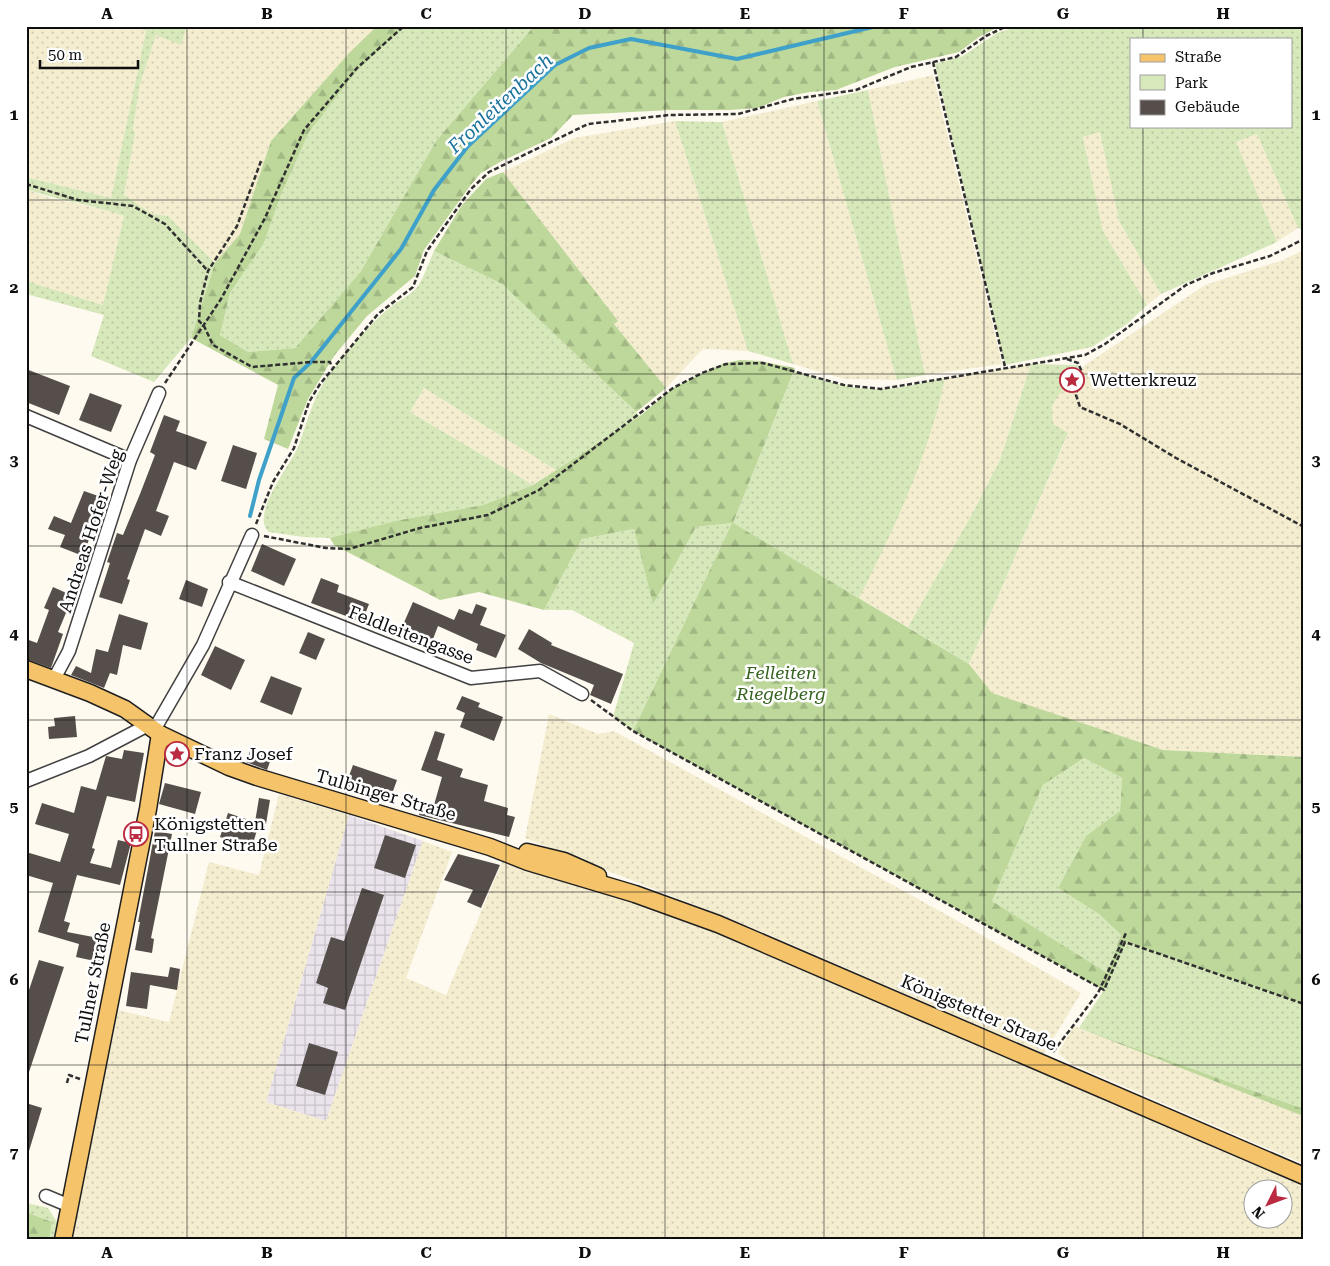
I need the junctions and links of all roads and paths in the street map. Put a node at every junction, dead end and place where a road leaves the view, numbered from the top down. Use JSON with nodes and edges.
{"nodes":[{"id":1,"x":404,"y":26,"type":"edge"},
{"id":2,"x":1007,"y":26,"type":"edge"},
{"id":3,"x":933,"y":62,"type":"junction"},
{"id":4,"x":261,"y":161,"type":"dead end"},
{"id":5,"x":26,"y":184,"type":"edge"},
{"id":6,"x":1304,"y":239,"type":"edge"},
{"id":7,"x":208,"y":271,"type":"junction"},
{"id":8,"x":204,"y":326,"type":"junction"},
{"id":9,"x":1063,"y":359,"type":"junction"},
{"id":10,"x":332,"y":367,"type":"junction"},
{"id":11,"x":1005,"y":367,"type":"junction"},
{"id":12,"x":158,"y":392,"type":"joint"},
{"id":13,"x":26,"y":416,"type":"edge"},
{"id":14,"x":130,"y":460,"type":"junction"},
{"id":15,"x":1304,"y":527,"type":"edge"},
{"id":16,"x":252,"y":535,"type":"junction"},
{"id":17,"x":229,"y":582,"type":"junction"},
{"id":18,"x":26,"y":669,"type":"edge"},
{"id":19,"x":54,"y":679,"type":"junction"},
{"id":20,"x":582,"y":694,"type":"joint"},
{"id":21,"x":154,"y":730,"type":"junction"},
{"id":22,"x":26,"y":781,"type":"edge"},
{"id":23,"x":490,"y":847,"type":"joint"},
{"id":24,"x":1126,"y":933,"type":"dead end"},
{"id":25,"x":1100,"y":989,"type":"junction"},
{"id":26,"x":1304,"y":1004,"type":"edge"},
{"id":27,"x":1045,"y":1064,"type":"junction"},
{"id":28,"x":94,"y":1082,"type":"junction"},
{"id":29,"x":67,"y":1084,"type":"dead end"},
{"id":30,"x":1304,"y":1176,"type":"edge"},
{"id":31,"x":46,"y":1196,"type":"dead end"},
{"id":32,"x":70,"y":1206,"type":"junction"},
{"id":33,"x":63,"y":1240,"type":"edge"}],
"edges":[{"from":1,"to":8,"type":"path"},
{"from":2,"to":3,"type":"path"},
{"from":3,"to":10,"type":"path"},
{"from":3,"to":11,"type":"path"},
{"from":4,"to":7,"type":"path"},
{"from":5,"to":7,"type":"path"},
{"from":6,"to":9,"type":"path"},
{"from":7,"to":8,"type":"path"},
{"from":8,"to":10,"type":"path"},
{"from":8,"to":12,"type":"path"},
{"from":9,"to":11,"type":"path"},
{"from":9,"to":15,"type":"path"},
{"from":10,"to":16,"type":"path"},
{"from":11,"to":16,"type":"path"},
{"from":12,"to":14,"type":"street","name":"Andreas Hofer-Weg"},
{"from":13,"to":14,"type":"street"},
{"from":14,"to":19,"type":"street","name":"Andreas Hofer-Weg"},
{"from":16,"to":17,"type":"street"},
{"from":17,"to":20,"type":"street","name":"Feldleitengasse"},
{"from":17,"to":21,"type":"street"},
{"from":18,"to":19,"type":"main road","name":"Tulbinger Straße"},
{"from":19,"to":21,"type":"main road","name":"Tulbinger Straße"},
{"from":20,"to":25,"type":"path"},
{"from":21,"to":22,"type":"street"},
{"from":21,"to":23,"type":"main road","name":"Tulbinger Straße"},
{"from":21,"to":28,"type":"main road","name":"Tullner Straße"},
{"from":23,"to":27,"type":"main road","name":"Königstetter Straße"},
{"from":24,"to":25,"type":"path"},
{"from":25,"to":26,"type":"path"},
{"from":25,"to":27,"type":"path"},
{"from":27,"to":30,"type":"main road","name":"Königstetter Straße"},
{"from":28,"to":29,"type":"path"},
{"from":28,"to":32,"type":"main road","name":"Tullner Straße"},
{"from":31,"to":32,"type":"street"},
{"from":32,"to":33,"type":"main road","name":"Tullner Straße"}]}
